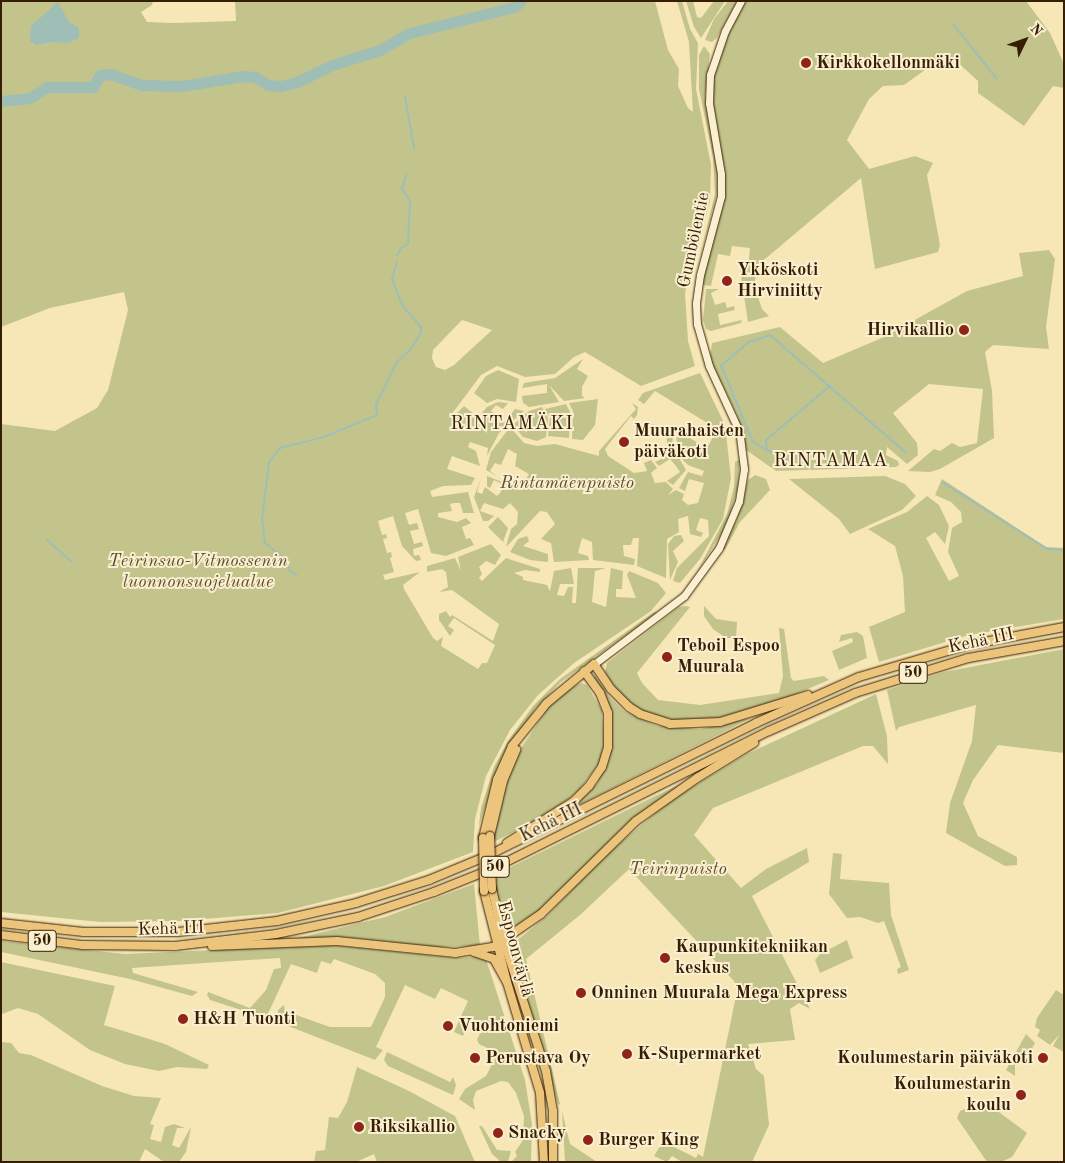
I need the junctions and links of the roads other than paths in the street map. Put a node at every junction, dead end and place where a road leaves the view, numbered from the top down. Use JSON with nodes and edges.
{"nodes":[{"id":1,"x":741,"y":1,"type":"edge"},
{"id":2,"x":1064,"y":627,"type":"edge"},
{"id":3,"x":1064,"y":641,"type":"edge"},
{"id":4,"x":594,"y":664,"type":"junction"},
{"id":5,"x":584,"y":671,"type":"junction"},
{"id":6,"x":827,"y":690,"type":"junction"},
{"id":7,"x":770,"y":732,"type":"junction"},
{"id":8,"x":487,"y":856,"type":"junction"},
{"id":9,"x":1,"y":923,"type":"edge"},
{"id":10,"x":1,"y":936,"type":"edge"},
{"id":11,"x":200,"y":944,"type":"junction"},
{"id":12,"x":500,"y":944,"type":"junction"},
{"id":13,"x":472,"y":952,"type":"junction"},
{"id":14,"x":506,"y":982,"type":"junction"},
{"id":15,"x":544,"y":1162,"type":"edge"},
{"id":16,"x":553,"y":1162,"type":"edge"}],
"edges":[{"from":1,"to":4,"type":"main road","name":"Gumbölentie"},
{"from":2,"to":6,"type":"main road","name":"Kehä III","number":"50"},
{"from":3,"to":7,"type":"main road","name":"Kehä III","number":"50"},
{"from":4,"to":5,"type":"main road","name":"Espoonväylä"},
{"from":4,"to":6,"type":"main road"},
{"from":5,"to":8,"type":"main road"},
{"from":5,"to":12,"type":"main road","name":"Espoonväylä","bridge":true},
{"from":6,"to":8,"type":"main road","name":"Kehä III","number":"50"},
{"from":7,"to":11,"type":"main road","name":"Kehä III","number":"50"},
{"from":7,"to":12,"type":"main road"},
{"from":8,"to":9,"type":"main road","name":"Kehä III","number":"50"},
{"from":10,"to":11,"type":"main road","name":"Kehä III","number":"50"},
{"from":11,"to":13,"type":"main road"},
{"from":12,"to":13,"type":"main road"},
{"from":12,"to":14,"type":"main road","name":"Espoonväylä"},
{"from":12,"to":16,"type":"main road","name":"Espoonväylä"},
{"from":13,"to":14,"type":"main road"},
{"from":14,"to":15,"type":"main road","name":"Espoonväylä"}]}
